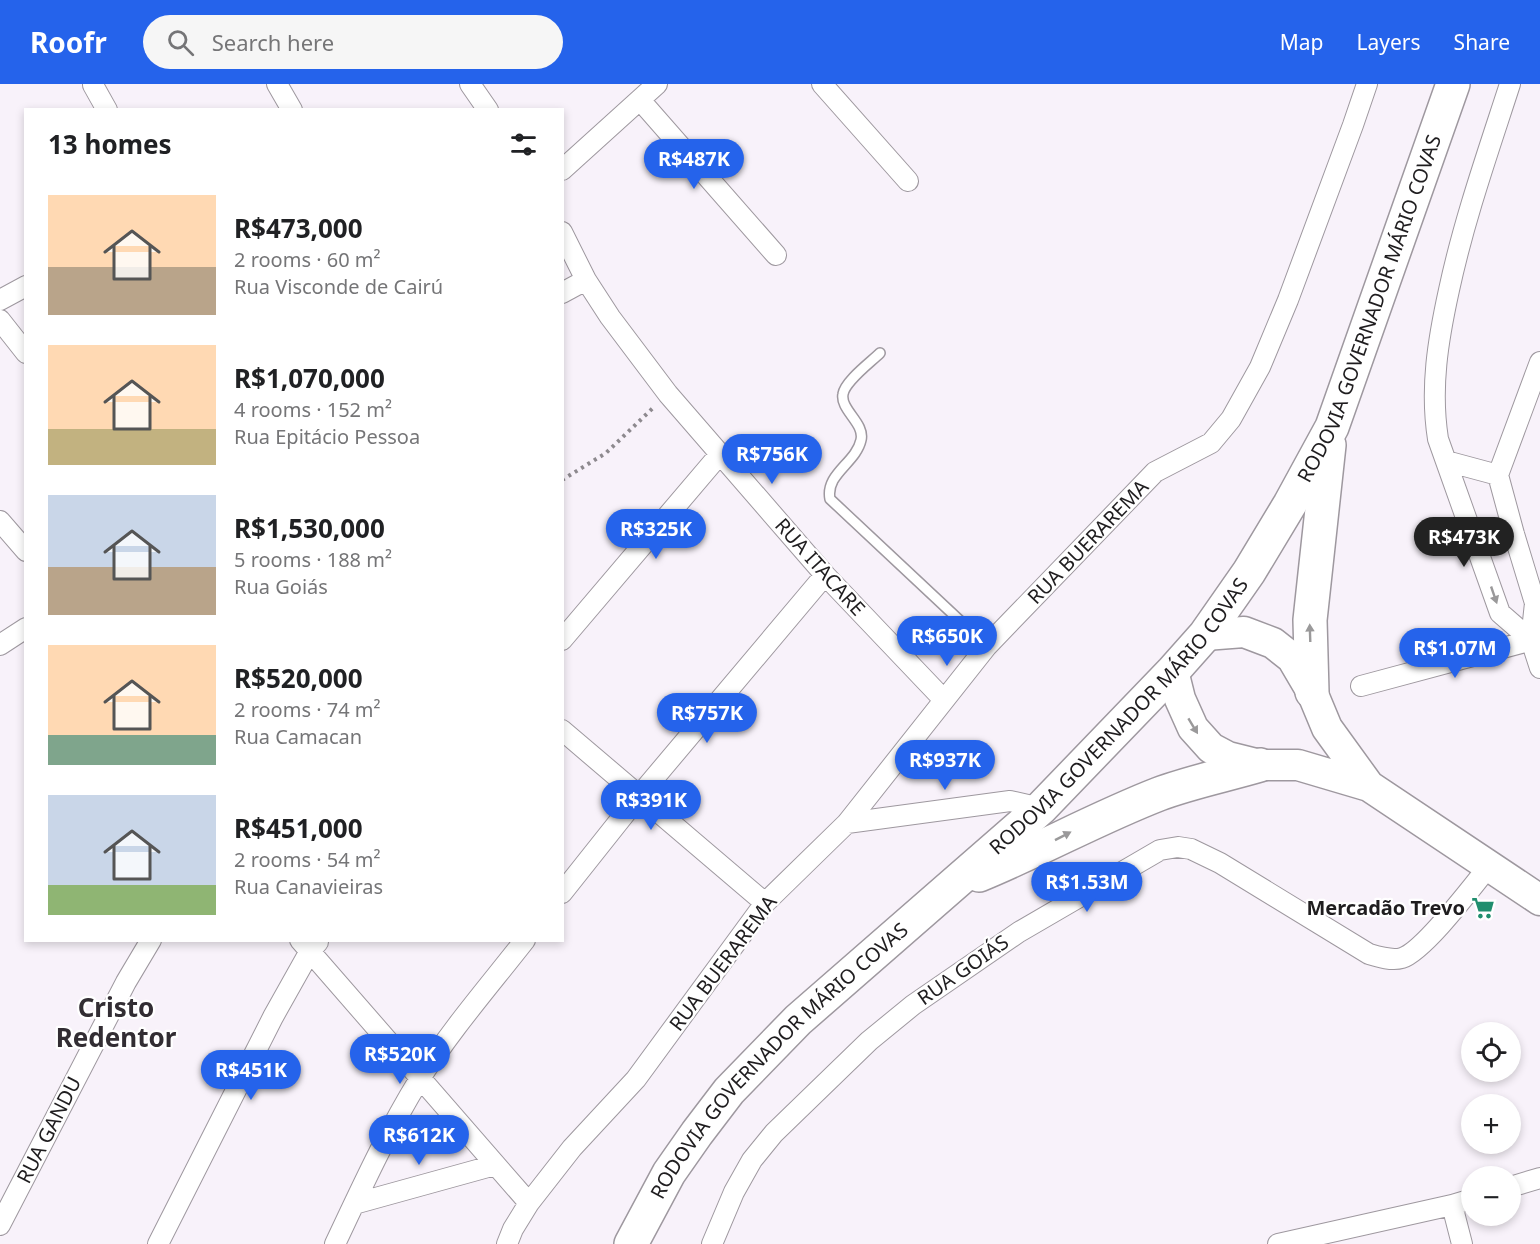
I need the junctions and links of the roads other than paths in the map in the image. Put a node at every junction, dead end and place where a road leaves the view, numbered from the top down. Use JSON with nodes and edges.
{"nodes":[{"id":1,"x":278,"y":84,"type":"edge"},
{"id":2,"x":470,"y":84,"type":"edge"},
{"id":3,"x":657,"y":84,"type":"edge"},
{"id":4,"x":822,"y":84,"type":"edge"},
{"id":5,"x":1367,"y":84,"type":"edge"},
{"id":6,"x":1453,"y":84,"type":"edge"},
{"id":7,"x":1510,"y":84,"type":"edge"},
{"id":8,"x":93,"y":85,"type":"edge"},
{"id":9,"x":640,"y":100,"type":"junction"},
{"id":10,"x":106,"y":108,"type":"edge"},
{"id":11,"x":291,"y":108,"type":"edge"},
{"id":12,"x":487,"y":108,"type":"edge"},
{"id":13,"x":564,"y":168,"type":"edge"},
{"id":14,"x":908,"y":181,"type":"dead end"},
{"id":15,"x":564,"y":236,"type":"edge"},
{"id":16,"x":776,"y":255,"type":"dead end"},
{"id":17,"x":586,"y":280,"type":"junction"},
{"id":18,"x":24,"y":287,"type":"edge"},
{"id":19,"x":564,"y":292,"type":"edge"},
{"id":20,"x":0,"y":300,"type":"edge"},
{"id":21,"x":0,"y":320,"type":"edge"},
{"id":22,"x":24,"y":350,"type":"edge"},
{"id":23,"x":880,"y":353,"type":"dead end"},
{"id":24,"x":1540,"y":362,"type":"edge"},
{"id":25,"x":1332,"y":427,"type":"junction"},
{"id":26,"x":720,"y":454,"type":"junction"},
{"id":27,"x":1446,"y":461,"type":"junction"},
{"id":28,"x":1498,"y":475,"type":"junction"},
{"id":29,"x":0,"y":521,"type":"edge"},
{"id":30,"x":24,"y":549,"type":"edge"},
{"id":31,"x":825,"y":575,"type":"junction"},
{"id":32,"x":24,"y":629,"type":"edge"},
{"id":33,"x":1205,"y":635,"type":"junction"},
{"id":34,"x":564,"y":638,"type":"edge"},
{"id":35,"x":1536,"y":639,"type":"edge"},
{"id":36,"x":0,"y":645,"type":"edge"},
{"id":37,"x":987,"y":646,"type":"junction"},
{"id":38,"x":1540,"y":668,"type":"edge"},
{"id":39,"x":1173,"y":672,"type":"junction"},
{"id":40,"x":1361,"y":686,"type":"dead end"},
{"id":41,"x":1312,"y":692,"type":"junction"},
{"id":42,"x":944,"y":700,"type":"junction"},
{"id":43,"x":1327,"y":728,"type":"junction"},
{"id":44,"x":564,"y":732,"type":"edge"},
{"id":45,"x":1260,"y":765,"type":"junction"},
{"id":46,"x":1298,"y":765,"type":"junction"},
{"id":47,"x":1369,"y":786,"type":"junction"},
{"id":48,"x":639,"y":796,"type":"junction"},
{"id":49,"x":1041,"y":808,"type":"junction"},
{"id":50,"x":847,"y":824,"type":"junction"},
{"id":51,"x":1489,"y":867,"type":"junction"},
{"id":52,"x":952,"y":886,"type":"junction"},
{"id":53,"x":1534,"y":888,"type":"edge"},
{"id":54,"x":564,"y":890,"type":"edge"},
{"id":55,"x":765,"y":903,"type":"junction"},
{"id":56,"x":150,"y":942,"type":"edge"},
{"id":57,"x":523,"y":942,"type":"edge"},
{"id":58,"x":310,"y":944,"type":"edge"},
{"id":59,"x":420,"y":1080,"type":"junction"},
{"id":60,"x":495,"y":1165,"type":"junction"},
{"id":61,"x":1540,"y":1178,"type":"edge"},
{"id":62,"x":1521,"y":1184,"type":"edge"},
{"id":63,"x":1461,"y":1202,"type":"edge"},
{"id":64,"x":529,"y":1203,"type":"junction"},
{"id":65,"x":354,"y":1204,"type":"junction"},
{"id":66,"x":1452,"y":1205,"type":"junction"},
{"id":67,"x":0,"y":1225,"type":"edge"},
{"id":68,"x":1312,"y":1237,"type":"junction"},
{"id":69,"x":158,"y":1244,"type":"edge"},
{"id":70,"x":334,"y":1244,"type":"edge"},
{"id":71,"x":507,"y":1244,"type":"edge"},
{"id":72,"x":630,"y":1244,"type":"edge"},
{"id":73,"x":712,"y":1244,"type":"edge"},
{"id":74,"x":1278,"y":1244,"type":"edge"},
{"id":75,"x":1345,"y":1244,"type":"edge"},
{"id":76,"x":1462,"y":1244,"type":"edge"}],
"edges":[{"from":1,"to":11,"type":"street"},
{"from":2,"to":12,"type":"street"},
{"from":3,"to":9,"type":"street"},
{"from":4,"to":14,"type":"street"},
{"from":5,"to":37,"type":"street","name":"RUA BUERAREMA"},
{"from":6,"to":25,"type":"highway","name":"RODOVIA GOVERNADOR MÁRIO COVAS"},
{"from":7,"to":27,"type":"street"},
{"from":8,"to":10,"type":"street"},
{"from":9,"to":13,"type":"street"},
{"from":9,"to":16,"type":"street"},
{"from":15,"to":17,"type":"street","name":"RUA ITACARE"},
{"from":17,"to":19,"type":"street"},
{"from":17,"to":26,"type":"street","name":"RUA ITACARE"},
{"from":18,"to":20,"type":"street"},
{"from":21,"to":22,"type":"street"},
{"from":23,"to":37,"type":"lane"},
{"from":24,"to":28,"type":"street"},
{"from":25,"to":33,"type":"highway","name":"RODOVIA GOVERNADOR MÁRIO COVAS"},
{"from":41,"to":25,"type":"highway","one_way":true},
{"from":26,"to":31,"type":"street","name":"RUA ITACARE"},
{"from":26,"to":34,"type":"street"},
{"from":27,"to":28,"type":"street"},
{"from":27,"to":35,"type":"street","one_way":true},
{"from":28,"to":35,"type":"street"},
{"from":29,"to":30,"type":"street"},
{"from":31,"to":42,"type":"street","name":"RUA ITACARE"},
{"from":31,"to":48,"type":"street"},
{"from":32,"to":36,"type":"street"},
{"from":33,"to":39,"type":"highway","name":"RODOVIA GOVERNADOR MÁRIO COVAS"},
{"from":33,"to":41,"type":"main road"},
{"from":35,"to":38,"type":"street"},
{"from":35,"to":40,"type":"street"},
{"from":37,"to":42,"type":"street","name":"RUA BUERAREMA"},
{"from":39,"to":45,"type":"main road","one_way":true},
{"from":39,"to":49,"type":"highway","name":"RODOVIA GOVERNADOR MÁRIO COVAS"},
{"from":41,"to":43,"type":"main road"},
{"from":42,"to":50,"type":"street","name":"RUA BUERAREMA"},
{"from":43,"to":46,"type":"main road"},
{"from":43,"to":47,"type":"main road"},
{"from":44,"to":48,"type":"street"},
{"from":45,"to":46,"type":"main road"},
{"from":52,"to":45,"type":"highway","one_way":true},
{"from":46,"to":47,"type":"main road"},
{"from":47,"to":51,"type":"main road"},
{"from":48,"to":54,"type":"street"},
{"from":48,"to":55,"type":"street"},
{"from":49,"to":50,"type":"street"},
{"from":49,"to":52,"type":"highway","name":"RODOVIA GOVERNADOR MÁRIO COVAS"},
{"from":50,"to":55,"type":"street","name":"RUA BUERAREMA"},
{"from":51,"to":53,"type":"main road"},
{"from":51,"to":73,"type":"street","name":"RUA GOIÁS"},
{"from":52,"to":72,"type":"highway","name":"RODOVIA GOVERNADOR MÁRIO COVAS"},
{"from":55,"to":64,"type":"street","name":"RUA BUERAREMA"},
{"from":56,"to":67,"type":"street","name":"RUA GANDU"},
{"from":57,"to":59,"type":"street"},
{"from":58,"to":59,"type":"street"},
{"from":58,"to":69,"type":"street"},
{"from":59,"to":60,"type":"street"},
{"from":59,"to":65,"type":"street"},
{"from":60,"to":64,"type":"street"},
{"from":60,"to":65,"type":"street"},
{"from":61,"to":62,"type":"street"},
{"from":63,"to":66,"type":"street"},
{"from":64,"to":71,"type":"street","name":"RUA BUERAREMA"},
{"from":65,"to":70,"type":"street"},
{"from":66,"to":68,"type":"street"},
{"from":66,"to":76,"type":"street"},
{"from":68,"to":74,"type":"street"},
{"from":68,"to":75,"type":"street"}]}
